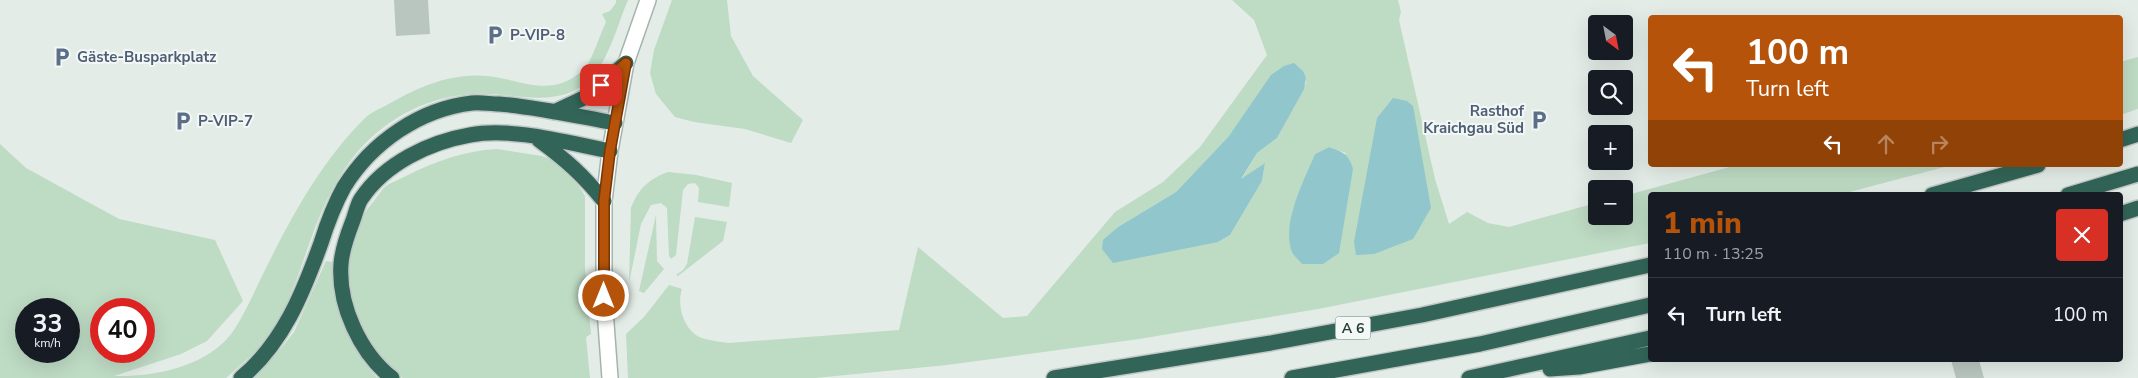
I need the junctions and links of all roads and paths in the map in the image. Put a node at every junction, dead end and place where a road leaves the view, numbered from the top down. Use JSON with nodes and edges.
{"nodes":[{"id":1,"x":648,"y":0,"type":"edge"},
{"id":2,"x":626,"y":63,"type":"junction"},
{"id":3,"x":554,"y":112,"type":"junction"},
{"id":4,"x":615,"y":123,"type":"junction"},
{"id":5,"x":2138,"y":134,"type":"edge"},
{"id":6,"x":536,"y":138,"type":"junction"},
{"id":7,"x":2123,"y":139,"type":"edge"},
{"id":8,"x":610,"y":151,"type":"junction"},
{"id":9,"x":2031,"y":167,"type":"edge"},
{"id":10,"x":2138,"y":174,"type":"edge"},
{"id":11,"x":1943,"y":192,"type":"edge"},
{"id":12,"x":2078,"y":192,"type":"edge"},
{"id":13,"x":604,"y":201,"type":"junction"},
{"id":14,"x":2138,"y":208,"type":"edge"},
{"id":15,"x":2123,"y":213,"type":"edge"},
{"id":16,"x":1648,"y":265,"type":"edge"},
{"id":17,"x":1648,"y":305,"type":"edge"},
{"id":18,"x":1648,"y":338,"type":"edge"},
{"id":19,"x":1648,"y":354,"type":"edge"},
{"id":20,"x":610,"y":370,"type":"edge"},
{"id":21,"x":1493,"y":373,"type":"junction"},
{"id":22,"x":241,"y":378,"type":"edge"},
{"id":23,"x":392,"y":378,"type":"edge"},
{"id":24,"x":1054,"y":378,"type":"edge"},
{"id":25,"x":1292,"y":378,"type":"edge"},
{"id":26,"x":1469,"y":378,"type":"edge"}],
"edges":[{"from":1,"to":2,"type":"street"},
{"from":2,"to":3,"type":"highway"},
{"from":2,"to":4,"type":"street"},
{"from":3,"to":4,"type":"highway"},
{"from":3,"to":22,"type":"highway"},
{"from":4,"to":8,"type":"street"},
{"from":5,"to":7,"type":"highway"},
{"from":6,"to":8,"type":"highway"},
{"from":6,"to":13,"type":"highway"},
{"from":6,"to":23,"type":"highway"},
{"from":8,"to":13,"type":"street"},
{"from":9,"to":11,"type":"highway"},
{"from":10,"to":12,"type":"highway"},
{"from":13,"to":20,"type":"street"},
{"from":14,"to":15,"type":"highway"},
{"from":16,"to":24,"type":"highway","number":"A 6"},
{"from":17,"to":25,"type":"highway"},
{"from":18,"to":21,"type":"highway"},
{"from":19,"to":21,"type":"highway"},
{"from":21,"to":26,"type":"highway"}]}
